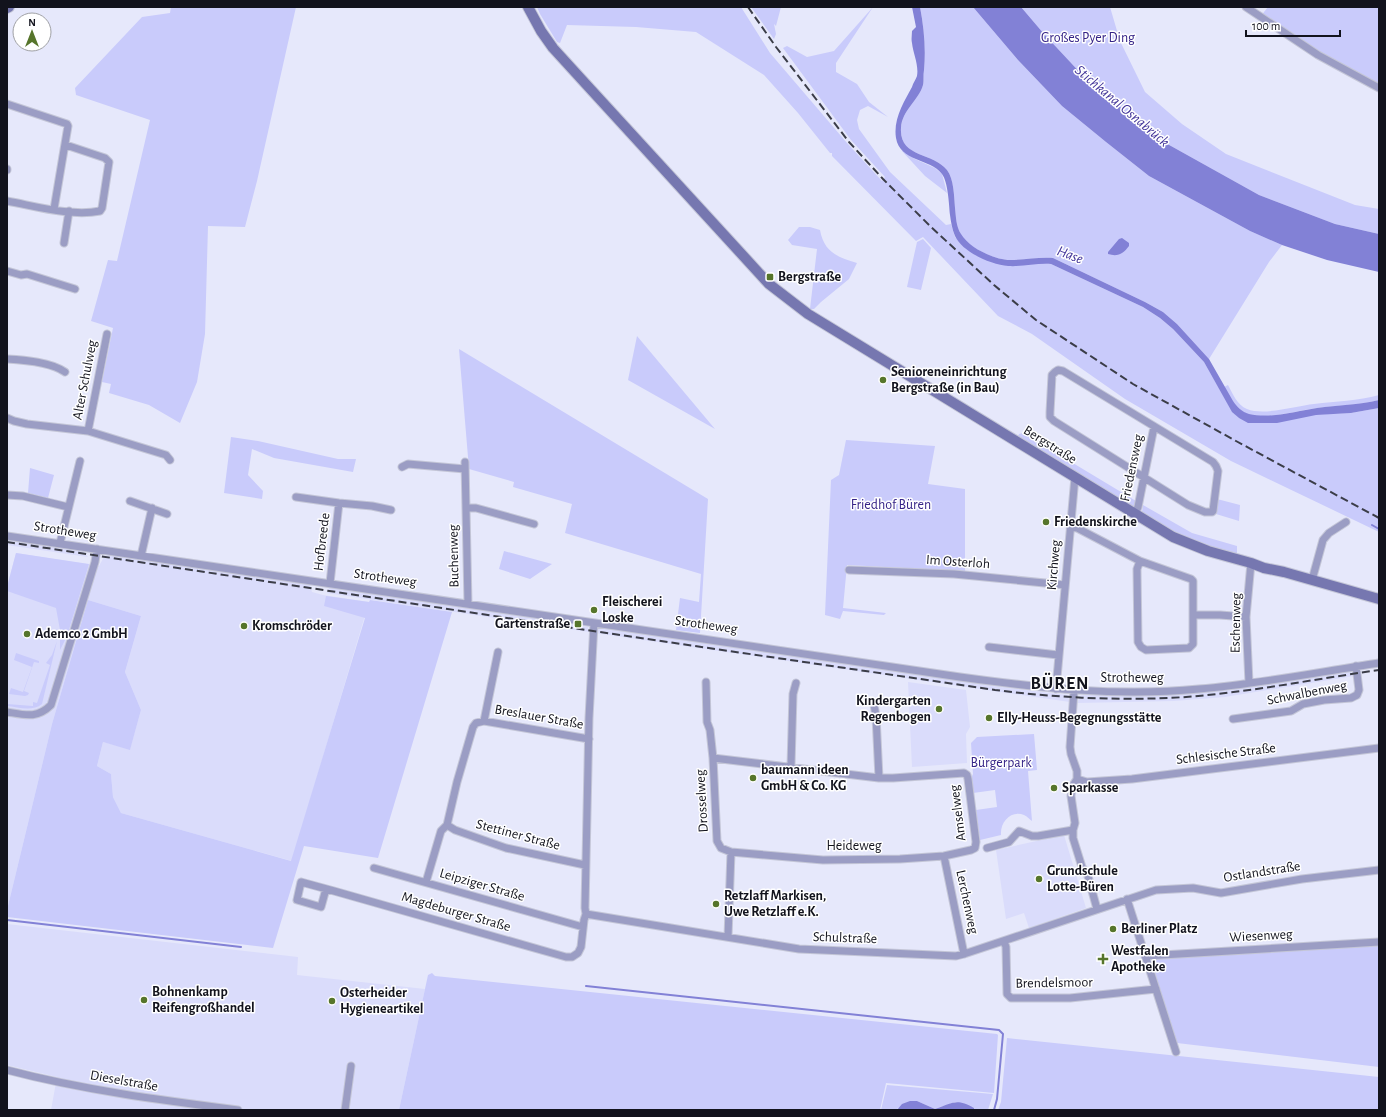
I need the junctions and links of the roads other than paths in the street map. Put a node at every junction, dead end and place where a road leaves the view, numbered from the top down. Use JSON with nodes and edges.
{"nodes":[{"id":1,"x":528,"y":7,"type":"edge"},
{"id":2,"x":1246,"y":7,"type":"edge"},
{"id":3,"x":1379,"y":88,"type":"edge"},
{"id":4,"x":7,"y":104,"type":"edge"},
{"id":5,"x":66,"y":145,"type":"junction"},
{"id":6,"x":7,"y":202,"type":"edge"},
{"id":7,"x":54,"y":209,"type":"junction"},
{"id":8,"x":69,"y":211,"type":"junction"},
{"id":9,"x":64,"y":243,"type":"dead end"},
{"id":10,"x":7,"y":270,"type":"edge"},
{"id":11,"x":75,"y":289,"type":"dead end"},
{"id":12,"x":107,"y":334,"type":"dead end"},
{"id":13,"x":7,"y":359,"type":"edge"},
{"id":14,"x":66,"y":372,"type":"dead end"},
{"id":15,"x":7,"y":418,"type":"edge"},
{"id":16,"x":1154,"y":427,"type":"junction"},
{"id":17,"x":88,"y":431,"type":"junction"},
{"id":18,"x":170,"y":460,"type":"dead end"},
{"id":19,"x":80,"y":461,"type":"dead end"},
{"id":20,"x":465,"y":462,"type":"dead end"},
{"id":21,"x":402,"y":467,"type":"dead end"},
{"id":22,"x":465,"y":469,"type":"junction"},
{"id":23,"x":1075,"y":477,"type":"junction"},
{"id":24,"x":1144,"y":477,"type":"junction"},
{"id":25,"x":7,"y":495,"type":"edge"},
{"id":26,"x":296,"y":497,"type":"dead end"},
{"id":27,"x":130,"y":501,"type":"dead end"},
{"id":28,"x":339,"y":503,"type":"junction"},
{"id":29,"x":68,"y":507,"type":"junction"},
{"id":30,"x":152,"y":508,"type":"junction"},
{"id":31,"x":466,"y":508,"type":"junction"},
{"id":32,"x":391,"y":510,"type":"dead end"},
{"id":33,"x":167,"y":514,"type":"dead end"},
{"id":34,"x":1135,"y":514,"type":"junction"},
{"id":35,"x":1346,"y":522,"type":"dead end"},
{"id":36,"x":534,"y":524,"type":"dead end"},
{"id":37,"x":1070,"y":527,"type":"junction"},
{"id":38,"x":7,"y":536,"type":"edge"},
{"id":39,"x":60,"y":543,"type":"junction"},
{"id":40,"x":98,"y":550,"type":"junction"},
{"id":41,"x":141,"y":556,"type":"junction"},
{"id":42,"x":1140,"y":561,"type":"junction"},
{"id":43,"x":1252,"y":563,"type":"junction"},
{"id":44,"x":849,"y":570,"type":"dead end"},
{"id":45,"x":1312,"y":580,"type":"junction"},
{"id":46,"x":330,"y":583,"type":"junction"},
{"id":47,"x":1065,"y":584,"type":"junction"},
{"id":48,"x":1379,"y":599,"type":"edge"},
{"id":49,"x":468,"y":604,"type":"junction"},
{"id":50,"x":1193,"y":615,"type":"junction"},
{"id":51,"x":1246,"y":617,"type":"junction"},
{"id":52,"x":594,"y":623,"type":"junction"},
{"id":53,"x":989,"y":647,"type":"dead end"},
{"id":54,"x":498,"y":652,"type":"dead end"},
{"id":55,"x":1058,"y":655,"type":"junction"},
{"id":56,"x":1379,"y":663,"type":"edge"},
{"id":57,"x":1356,"y":666,"type":"junction"},
{"id":58,"x":706,"y":682,"type":"dead end"},
{"id":59,"x":796,"y":683,"type":"dead end"},
{"id":60,"x":1249,"y":683,"type":"junction"},
{"id":61,"x":1056,"y":689,"type":"junction"},
{"id":62,"x":1074,"y":691,"type":"junction"},
{"id":63,"x":874,"y":705,"type":"dead end"},
{"id":64,"x":7,"y":712,"type":"edge"},
{"id":65,"x":1233,"y":719,"type":"dead end"},
{"id":66,"x":484,"y":721,"type":"junction"},
{"id":67,"x":589,"y":739,"type":"junction"},
{"id":68,"x":1379,"y":748,"type":"edge"},
{"id":69,"x":713,"y":758,"type":"junction"},
{"id":70,"x":791,"y":766,"type":"junction"},
{"id":71,"x":879,"y":778,"type":"junction"},
{"id":72,"x":1076,"y":779,"type":"junction"},
{"id":73,"x":447,"y":825,"type":"junction"},
{"id":74,"x":1073,"y":830,"type":"junction"},
{"id":75,"x":975,"y":848,"type":"joint"},
{"id":76,"x":987,"y":848,"type":"dead end"},
{"id":77,"x":731,"y":852,"type":"junction"},
{"id":78,"x":944,"y":856,"type":"junction"},
{"id":79,"x":586,"y":865,"type":"junction"},
{"id":80,"x":374,"y":868,"type":"dead end"},
{"id":81,"x":1379,"y":870,"type":"edge"},
{"id":82,"x":426,"y":882,"type":"junction"},
{"id":83,"x":326,"y":889,"type":"dead end"},
{"id":84,"x":1127,"y":899,"type":"junction"},
{"id":85,"x":1097,"y":909,"type":"junction"},
{"id":86,"x":586,"y":914,"type":"junction"},
{"id":87,"x":583,"y":927,"type":"junction"},
{"id":88,"x":728,"y":937,"type":"junction"},
{"id":89,"x":1004,"y":941,"type":"junction"},
{"id":90,"x":1379,"y":942,"type":"edge"},
{"id":91,"x":964,"y":954,"type":"junction"},
{"id":92,"x":1146,"y":956,"type":"junction"},
{"id":93,"x":1156,"y":989,"type":"junction"},
{"id":94,"x":1176,"y":1052,"type":"dead end"},
{"id":95,"x":351,"y":1066,"type":"dead end"},
{"id":96,"x":7,"y":1070,"type":"edge"},
{"id":97,"x":238,"y":1110,"type":"edge"},
{"id":98,"x":346,"y":1110,"type":"edge"}],
"edges":[{"from":1,"to":23,"type":"street","name":"Bergstraße"},
{"from":2,"to":3,"type":"street"},
{"from":4,"to":5,"type":"street"},
{"from":5,"to":7,"type":"street"},
{"from":5,"to":8,"type":"street"},
{"from":6,"to":7,"type":"street"},
{"from":7,"to":8,"type":"street"},
{"from":8,"to":9,"type":"street"},
{"from":10,"to":11,"type":"street"},
{"from":12,"to":17,"type":"street","name":"Alter Schulweg"},
{"from":13,"to":14,"type":"street"},
{"from":15,"to":17,"type":"street"},
{"from":16,"to":24,"type":"street","name":"Friedensweg"},
{"from":16,"to":24,"type":"street"},
{"from":16,"to":24,"type":"street"},
{"from":17,"to":18,"type":"street"},
{"from":19,"to":29,"type":"street"},
{"from":20,"to":22,"type":"street","name":"Buchenweg"},
{"from":21,"to":22,"type":"street"},
{"from":22,"to":31,"type":"street","name":"Buchenweg"},
{"from":23,"to":34,"type":"street","name":"Bergstraße"},
{"from":23,"to":37,"type":"street","name":"Kirchweg"},
{"from":24,"to":34,"type":"street","name":"Friedensweg"},
{"from":25,"to":29,"type":"street"},
{"from":26,"to":28,"type":"street","name":"Hofbreede"},
{"from":27,"to":30,"type":"street"},
{"from":28,"to":32,"type":"street","name":"Hofbreede"},
{"from":28,"to":46,"type":"street","name":"Hofbreede"},
{"from":29,"to":39,"type":"street"},
{"from":30,"to":33,"type":"street"},
{"from":30,"to":41,"type":"street"},
{"from":31,"to":36,"type":"street","name":"Buchenweg"},
{"from":31,"to":49,"type":"street","name":"Buchenweg"},
{"from":34,"to":43,"type":"street","name":"Bergstraße"},
{"from":35,"to":45,"type":"street"},
{"from":37,"to":42,"type":"street"},
{"from":37,"to":47,"type":"street","name":"Kirchweg"},
{"from":38,"to":39,"type":"street","name":"Strotheweg"},
{"from":39,"to":40,"type":"street","name":"Strotheweg"},
{"from":40,"to":41,"type":"street","name":"Strotheweg"},
{"from":40,"to":64,"type":"street"},
{"from":41,"to":46,"type":"street","name":"Strotheweg"},
{"from":42,"to":50,"type":"street"},
{"from":42,"to":50,"type":"street"},
{"from":43,"to":45,"type":"street","name":"Bergstraße"},
{"from":43,"to":51,"type":"street","name":"Eschenweg"},
{"from":44,"to":47,"type":"street","name":"Im Osterloh"},
{"from":45,"to":48,"type":"street","name":"Bergstraße"},
{"from":46,"to":49,"type":"street","name":"Strotheweg"},
{"from":47,"to":55,"type":"street","name":"Kirchweg"},
{"from":49,"to":52,"type":"street","name":"Strotheweg"},
{"from":50,"to":51,"type":"street"},
{"from":51,"to":60,"type":"street","name":"Eschenweg"},
{"from":52,"to":61,"type":"street","name":"Strotheweg"},
{"from":52,"to":67,"type":"street"},
{"from":53,"to":55,"type":"street"},
{"from":54,"to":66,"type":"street"},
{"from":55,"to":61,"type":"street","name":"Kirchweg"},
{"from":56,"to":57,"type":"street","name":"Strotheweg"},
{"from":57,"to":60,"type":"street","name":"Strotheweg"},
{"from":57,"to":65,"type":"street","name":"Schwalbenweg"},
{"from":58,"to":69,"type":"street","name":"Drosselweg"},
{"from":59,"to":70,"type":"street"},
{"from":60,"to":62,"type":"street","name":"Strotheweg"},
{"from":61,"to":62,"type":"street","name":"Strotheweg"},
{"from":62,"to":72,"type":"street"},
{"from":63,"to":71,"type":"street"},
{"from":66,"to":67,"type":"street","name":"Breslauer Straße"},
{"from":66,"to":73,"type":"street"},
{"from":67,"to":79,"type":"street"},
{"from":68,"to":72,"type":"street","name":"Schlesische Straße"},
{"from":69,"to":70,"type":"street"},
{"from":69,"to":77,"type":"street","name":"Drosselweg"},
{"from":70,"to":71,"type":"street"},
{"from":71,"to":75,"type":"street","name":"Amselweg"},
{"from":72,"to":74,"type":"street"},
{"from":73,"to":79,"type":"street","name":"Stettiner Straße"},
{"from":73,"to":82,"type":"street"},
{"from":74,"to":76,"type":"street"},
{"from":74,"to":85,"type":"street"},
{"from":75,"to":78,"type":"street","name":"Heideweg"},
{"from":77,"to":78,"type":"street","name":"Heideweg"},
{"from":77,"to":88,"type":"street"},
{"from":78,"to":91,"type":"street","name":"Lerchenweg"},
{"from":79,"to":86,"type":"street"},
{"from":80,"to":82,"type":"street","name":"Leipziger Straße"},
{"from":81,"to":84,"type":"street","name":"Ostlandstraße"},
{"from":82,"to":87,"type":"street","name":"Leipziger Straße"},
{"from":83,"to":87,"type":"street","name":"Magdeburger Straße"},
{"from":84,"to":85,"type":"street"},
{"from":84,"to":92,"type":"street"},
{"from":85,"to":89,"type":"street","name":"Schulstraße"},
{"from":86,"to":87,"type":"street"},
{"from":86,"to":88,"type":"street","name":"Schulstraße"},
{"from":88,"to":91,"type":"street","name":"Schulstraße"},
{"from":89,"to":91,"type":"street","name":"Schulstraße"},
{"from":89,"to":93,"type":"street","name":"Brendelsmoor"},
{"from":90,"to":92,"type":"street","name":"Wiesenweg"},
{"from":92,"to":93,"type":"street"},
{"from":93,"to":94,"type":"street"},
{"from":95,"to":98,"type":"street"},
{"from":96,"to":97,"type":"street","name":"Dieselstraße"}]}
